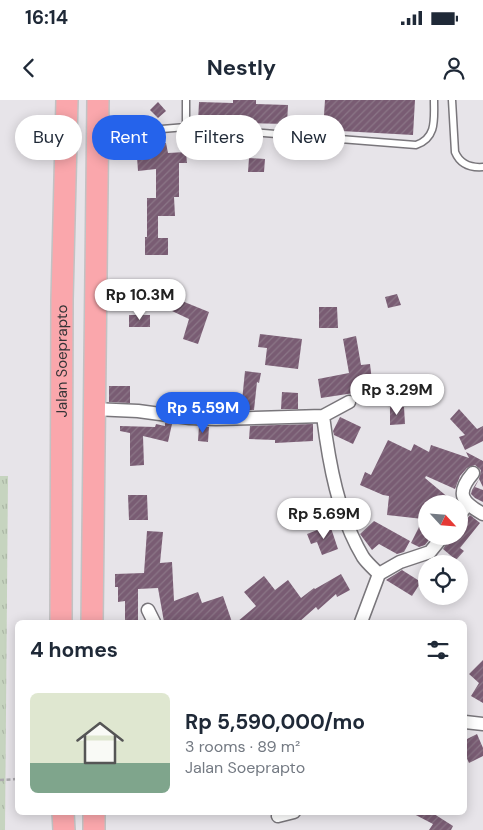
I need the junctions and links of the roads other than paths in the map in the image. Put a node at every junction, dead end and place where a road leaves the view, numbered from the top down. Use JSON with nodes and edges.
{"nodes":[{"id":1,"x":67,"y":100,"type":"edge"},
{"id":2,"x":98,"y":100,"type":"edge"},
{"id":3,"x":186,"y":100,"type":"edge"},
{"id":4,"x":434,"y":100,"type":"edge"},
{"id":5,"x":452,"y":100,"type":"edge"},
{"id":6,"x":98,"y":115,"type":"edge"},
{"id":7,"x":186,"y":115,"type":"edge"},
{"id":8,"x":263,"y":133,"type":"edge"},
{"id":9,"x":98,"y":160,"type":"edge"},
{"id":10,"x":483,"y":167,"type":"edge"},
{"id":11,"x":349,"y":402,"type":"dead end"},
{"id":12,"x":93,"y":409,"type":"junction"},
{"id":13,"x":323,"y":416,"type":"junction"},
{"id":14,"x":473,"y":473,"type":"dead end"},
{"id":15,"x":463,"y":495,"type":"edge"},
{"id":16,"x":468,"y":506,"type":"edge"},
{"id":17,"x":483,"y":514,"type":"edge"},
{"id":18,"x":436,"y":545,"type":"edge"},
{"id":19,"x":379,"y":574,"type":"junction"},
{"id":20,"x":148,"y":610,"type":"dead end"},
{"id":21,"x":61,"y":620,"type":"edge"},
{"id":22,"x":92,"y":620,"type":"edge"},
{"id":23,"x":153,"y":620,"type":"edge"},
{"id":24,"x":362,"y":620,"type":"edge"},
{"id":25,"x":467,"y":722,"type":"edge"},
{"id":26,"x":483,"y":724,"type":"edge"},
{"id":27,"x":63,"y":815,"type":"edge"},
{"id":28,"x":94,"y":815,"type":"edge"},
{"id":29,"x":282,"y":815,"type":"edge"},
{"id":30,"x":278,"y":816,"type":"dead end"},
{"id":31,"x":64,"y":830,"type":"edge"},
{"id":32,"x":94,"y":830,"type":"edge"}],
"edges":[{"from":1,"to":21,"type":"highway","name":"Jalan Soeprapto"},
{"from":2,"to":6,"type":"highway"},
{"from":3,"to":7,"type":"lane"},
{"from":4,"to":8,"type":"lane"},
{"from":5,"to":10,"type":"lane"},
{"from":9,"to":12,"type":"highway"},
{"from":11,"to":13,"type":"street"},
{"from":12,"to":13,"type":"street"},
{"from":12,"to":22,"type":"highway"},
{"from":13,"to":19,"type":"street"},
{"from":14,"to":15,"type":"street"},
{"from":16,"to":17,"type":"street"},
{"from":18,"to":19,"type":"street"},
{"from":19,"to":24,"type":"street"},
{"from":20,"to":23,"type":"street"},
{"from":25,"to":26,"type":"street"},
{"from":27,"to":31,"type":"highway"},
{"from":28,"to":32,"type":"highway"},
{"from":29,"to":30,"type":"street"}]}
